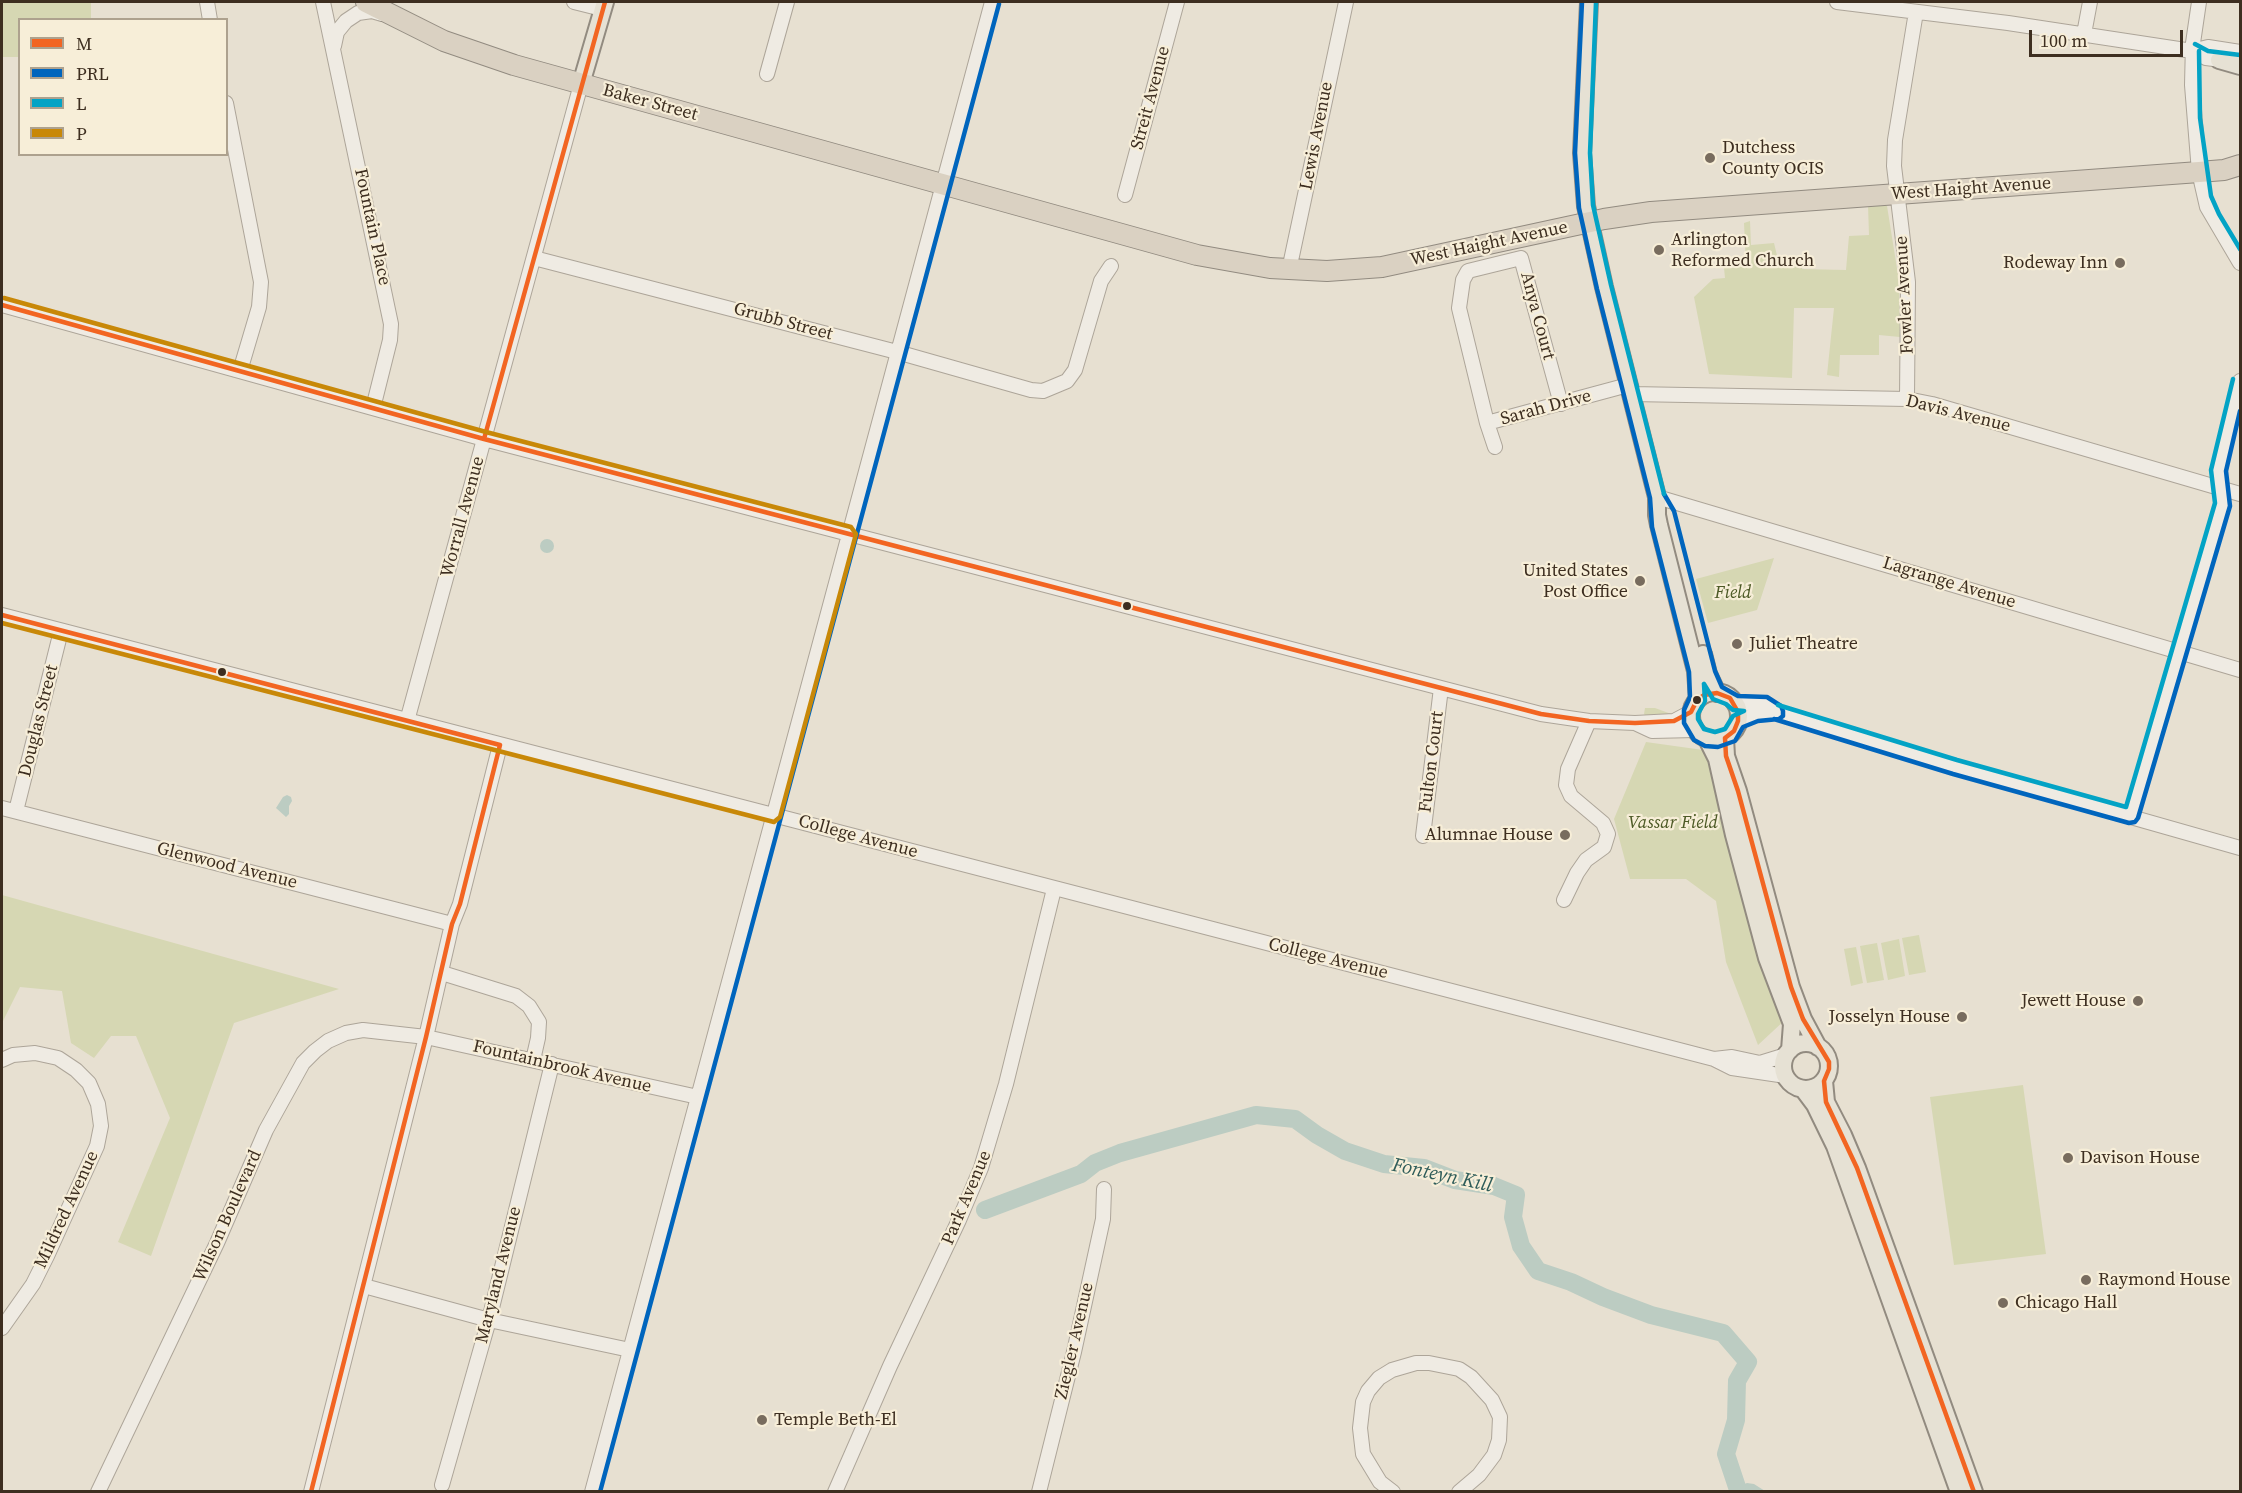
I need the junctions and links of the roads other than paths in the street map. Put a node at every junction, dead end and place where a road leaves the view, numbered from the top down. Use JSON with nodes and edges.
{"nodes":[{"id":1,"x":207,"y":2,"type":"edge"},
{"id":2,"x":323,"y":2,"type":"edge"},
{"id":3,"x":366,"y":2,"type":"edge"},
{"id":4,"x":574,"y":2,"type":"edge"},
{"id":5,"x":787,"y":2,"type":"edge"},
{"id":6,"x":992,"y":2,"type":"edge"},
{"id":7,"x":1178,"y":2,"type":"edge"},
{"id":8,"x":1346,"y":2,"type":"edge"},
{"id":9,"x":1589,"y":2,"type":"edge"},
{"id":10,"x":1837,"y":2,"type":"edge"},
{"id":11,"x":2090,"y":2,"type":"edge"},
{"id":12,"x":2199,"y":2,"type":"edge"},
{"id":13,"x":603,"y":5,"type":"edge"},
{"id":14,"x":1893,"y":5,"type":"edge"},
{"id":15,"x":1916,"y":12,"type":"junction"},
{"id":16,"x":393,"y":16,"type":"junction"},
{"id":17,"x":210,"y":18,"type":"edge"},
{"id":18,"x":2084,"y":34,"type":"junction"},
{"id":19,"x":334,"y":45,"type":"junction"},
{"id":20,"x":2192,"y":51,"type":"junction"},
{"id":21,"x":2241,"y":52,"type":"edge"},
{"id":22,"x":2219,"y":60,"type":"joint"},
{"id":23,"x":2241,"y":64,"type":"edge"},
{"id":24,"x":767,"y":74,"type":"dead end"},
{"id":25,"x":581,"y":84,"type":"junction"},
{"id":26,"x":228,"y":113,"type":"edge"},
{"id":27,"x":2235,"y":168,"type":"edge"},
{"id":28,"x":2199,"y":172,"type":"junction"},
{"id":29,"x":942,"y":184,"type":"junction"},
{"id":30,"x":1897,"y":194,"type":"junction"},
{"id":31,"x":1125,"y":195,"type":"dead end"},
{"id":32,"x":1589,"y":222,"type":"junction"},
{"id":33,"x":534,"y":258,"type":"junction"},
{"id":34,"x":2240,"y":261,"type":"edge"},
{"id":35,"x":1111,"y":266,"type":"dead end"},
{"id":36,"x":1289,"y":270,"type":"junction"},
{"id":37,"x":2,"y":305,"type":"edge"},
{"id":38,"x":897,"y":352,"type":"junction"},
{"id":39,"x":240,"y":371,"type":"junction"},
{"id":40,"x":2241,"y":381,"type":"edge"},
{"id":41,"x":1630,"y":390,"type":"junction"},
{"id":42,"x":1907,"y":399,"type":"junction"},
{"id":43,"x":1560,"y":404,"type":"junction"},
{"id":44,"x":373,"y":408,"type":"junction"},
{"id":45,"x":1487,"y":423,"type":"junction"},
{"id":46,"x":484,"y":439,"type":"junction"},
{"id":47,"x":1495,"y":447,"type":"dead end"},
{"id":48,"x":2222,"y":489,"type":"junction"},
{"id":49,"x":2241,"y":494,"type":"edge"},
{"id":50,"x":1657,"y":497,"type":"junction"},
{"id":51,"x":849,"y":534,"type":"junction"},
{"id":52,"x":2,"y":615,"type":"edge"},
{"id":53,"x":61,"y":631,"type":"junction"},
{"id":54,"x":2179,"y":652,"type":"junction"},
{"id":55,"x":2241,"y":670,"type":"edge"},
{"id":56,"x":1441,"y":688,"type":"junction"},
{"id":57,"x":1717,"y":693,"type":"junction"},
{"id":58,"x":1735,"y":703,"type":"junction"},
{"id":59,"x":1694,"y":706,"type":"junction"},
{"id":60,"x":1776,"y":712,"type":"junction"},
{"id":61,"x":407,"y":721,"type":"junction"},
{"id":62,"x":1738,"y":721,"type":"junction"},
{"id":63,"x":1589,"y":722,"type":"junction"},
{"id":64,"x":1635,"y":723,"type":"junction"},
{"id":65,"x":1701,"y":735,"type":"junction"},
{"id":66,"x":1725,"y":738,"type":"junction"},
{"id":67,"x":500,"y":745,"type":"junction"},
{"id":68,"x":2,"y":807,"type":"edge"},
{"id":69,"x":16,"y":811,"type":"junction"},
{"id":70,"x":773,"y":815,"type":"junction"},
{"id":71,"x":2131,"y":816,"type":"junction"},
{"id":72,"x":1423,"y":836,"type":"dead end"},
{"id":73,"x":2241,"y":848,"type":"edge"},
{"id":74,"x":1054,"y":889,"type":"junction"},
{"id":75,"x":1564,"y":900,"type":"dead end"},
{"id":76,"x":452,"y":924,"type":"junction"},
{"id":77,"x":442,"y":973,"type":"junction"},
{"id":78,"x":426,"y":1037,"type":"junction"},
{"id":79,"x":1818,"y":1047,"type":"junction"},
{"id":80,"x":1788,"y":1053,"type":"junction"},
{"id":81,"x":1714,"y":1059,"type":"junction"},
{"id":82,"x":2,"y":1060,"type":"edge"},
{"id":83,"x":533,"y":1060,"type":"junction"},
{"id":84,"x":552,"y":1064,"type":"junction"},
{"id":85,"x":1786,"y":1076,"type":"junction"},
{"id":86,"x":1824,"y":1081,"type":"junction"},
{"id":87,"x":1803,"y":1089,"type":"junction"},
{"id":88,"x":698,"y":1097,"type":"junction"},
{"id":89,"x":1104,"y":1189,"type":"dead end"},
{"id":90,"x":363,"y":1286,"type":"junction"},
{"id":91,"x":489,"y":1320,"type":"junction"},
{"id":92,"x":2,"y":1328,"type":"edge"},
{"id":93,"x":630,"y":1350,"type":"junction"},
{"id":94,"x":442,"y":1485,"type":"dead end"},
{"id":95,"x":98,"y":1491,"type":"edge"},
{"id":96,"x":311,"y":1491,"type":"edge"},
{"id":97,"x":592,"y":1491,"type":"edge"},
{"id":98,"x":835,"y":1491,"type":"edge"},
{"id":99,"x":1039,"y":1491,"type":"edge"},
{"id":100,"x":1392,"y":1491,"type":"edge"},
{"id":101,"x":1459,"y":1491,"type":"edge"},
{"id":102,"x":1959,"y":1491,"type":"edge"},
{"id":103,"x":1974,"y":1491,"type":"edge"}],
"edges":[{"from":1,"to":17,"type":"street"},
{"from":2,"to":19,"type":"street","name":"Fountain Place"},
{"from":3,"to":16,"type":"highway","name":"Baker Street"},
{"from":4,"to":13,"type":"street"},
{"from":5,"to":24,"type":"street"},
{"from":6,"to":29,"type":"street"},
{"from":7,"to":31,"type":"street","name":"Streit Avenue"},
{"from":8,"to":36,"type":"street","name":"Lewis Avenue"},
{"from":9,"to":32,"type":"main road"},
{"from":10,"to":14,"type":"street"},
{"from":11,"to":18,"type":"street"},
{"from":12,"to":20,"type":"street"},
{"from":13,"to":25,"type":"main road","name":"Worrall Avenue"},
{"from":14,"to":15,"type":"street"},
{"from":15,"to":18,"type":"street"},
{"from":15,"to":30,"type":"street","name":"Fowler Avenue"},
{"from":16,"to":19,"type":"street"},
{"from":16,"to":25,"type":"highway","name":"Baker Street"},
{"from":18,"to":20,"type":"street"},
{"from":19,"to":44,"type":"street","name":"Fountain Place"},
{"from":20,"to":21,"type":"street"},
{"from":20,"to":22,"type":"street"},
{"from":20,"to":28,"type":"street"},
{"from":22,"to":23,"type":"main road"},
{"from":25,"to":29,"type":"highway","name":"Baker Street"},
{"from":25,"to":33,"type":"street","name":"Worrall Avenue"},
{"from":26,"to":39,"type":"street"},
{"from":27,"to":28,"type":"highway","name":"West Haight Avenue"},
{"from":28,"to":30,"type":"highway","name":"West Haight Avenue"},
{"from":28,"to":34,"type":"street"},
{"from":29,"to":36,"type":"highway","name":"West Haight Avenue"},
{"from":29,"to":38,"type":"street"},
{"from":30,"to":32,"type":"highway","name":"West Haight Avenue"},
{"from":30,"to":42,"type":"street","name":"Fowler Avenue"},
{"from":32,"to":36,"type":"highway","name":"West Haight Avenue"},
{"from":32,"to":41,"type":"main road"},
{"from":33,"to":38,"type":"street","name":"Grubb Street"},
{"from":33,"to":46,"type":"street","name":"Worrall Avenue"},
{"from":35,"to":38,"type":"street","name":"Grubb Street"},
{"from":37,"to":39,"type":"street"},
{"from":38,"to":51,"type":"street"},
{"from":39,"to":44,"type":"street"},
{"from":40,"to":48,"type":"street"},
{"from":41,"to":42,"type":"street","name":"Davis Avenue"},
{"from":41,"to":43,"type":"street","name":"Sarah Drive"},
{"from":41,"to":50,"type":"main road"},
{"from":42,"to":48,"type":"street","name":"Davis Avenue"},
{"from":43,"to":45,"type":"street","name":"Sarah Drive"},
{"from":43,"to":45,"type":"street","name":"Anya Court"},
{"from":44,"to":46,"type":"street"},
{"from":45,"to":47,"type":"street","name":"Sarah Drive"},
{"from":46,"to":51,"type":"street"},
{"from":46,"to":61,"type":"street","name":"Worrall Avenue"},
{"from":48,"to":49,"type":"street","name":"Davis Avenue"},
{"from":48,"to":54,"type":"street"},
{"from":50,"to":54,"type":"street","name":"Lagrange Avenue"},
{"from":50,"to":57,"type":"main road"},
{"from":50,"to":59,"type":"main road"},
{"from":51,"to":56,"type":"street"},
{"from":51,"to":70,"type":"street"},
{"from":52,"to":53,"type":"street","name":"College Avenue"},
{"from":53,"to":61,"type":"street","name":"College Avenue"},
{"from":53,"to":69,"type":"street","name":"Douglas Street"},
{"from":54,"to":55,"type":"street","name":"Lagrange Avenue"},
{"from":54,"to":71,"type":"street"},
{"from":56,"to":63,"type":"street"},
{"from":56,"to":72,"type":"street","name":"Fulton Court"},
{"from":57,"to":58,"type":"main road"},
{"from":57,"to":59,"type":"main road"},
{"from":58,"to":60,"type":"street"},
{"from":58,"to":62,"type":"main road"},
{"from":59,"to":64,"type":"street"},
{"from":59,"to":65,"type":"main road"},
{"from":60,"to":62,"type":"street"},
{"from":60,"to":71,"type":"street"},
{"from":61,"to":67,"type":"street","name":"College Avenue"},
{"from":62,"to":66,"type":"main road"},
{"from":63,"to":64,"type":"street"},
{"from":63,"to":75,"type":"street"},
{"from":64,"to":65,"type":"street"},
{"from":65,"to":66,"type":"main road"},
{"from":65,"to":80,"type":"main road"},
{"from":66,"to":79,"type":"main road"},
{"from":67,"to":70,"type":"street","name":"College Avenue"},
{"from":67,"to":76,"type":"street"},
{"from":68,"to":69,"type":"street","name":"Glenwood Avenue"},
{"from":69,"to":76,"type":"street","name":"Glenwood Avenue"},
{"from":70,"to":74,"type":"street","name":"College Avenue"},
{"from":70,"to":88,"type":"street"},
{"from":71,"to":73,"type":"street"},
{"from":74,"to":81,"type":"street","name":"College Avenue"},
{"from":74,"to":98,"type":"street","name":"Park Avenue"},
{"from":76,"to":77,"type":"street"},
{"from":77,"to":78,"type":"street"},
{"from":77,"to":83,"type":"street"},
{"from":78,"to":83,"type":"street","name":"Fountainbrook Avenue"},
{"from":78,"to":90,"type":"street"},
{"from":78,"to":95,"type":"street","name":"Wilson Boulevard"},
{"from":79,"to":80,"type":"main road"},
{"from":79,"to":86,"type":"main road"},
{"from":80,"to":81,"type":"street","name":"College Avenue"},
{"from":80,"to":85,"type":"main road"},
{"from":81,"to":85,"type":"street","name":"College Avenue"},
{"from":82,"to":92,"type":"street","name":"Mildred Avenue"},
{"from":83,"to":84,"type":"street","name":"Fountainbrook Avenue"},
{"from":84,"to":88,"type":"street","name":"Fountainbrook Avenue"},
{"from":84,"to":91,"type":"street","name":"Maryland Avenue"},
{"from":85,"to":87,"type":"main road"},
{"from":86,"to":87,"type":"main road"},
{"from":86,"to":103,"type":"main road"},
{"from":87,"to":102,"type":"main road"},
{"from":88,"to":93,"type":"street"},
{"from":89,"to":99,"type":"street","name":"Ziegler Avenue"},
{"from":90,"to":91,"type":"street"},
{"from":90,"to":96,"type":"street"},
{"from":91,"to":93,"type":"street"},
{"from":91,"to":94,"type":"street","name":"Maryland Avenue"},
{"from":93,"to":97,"type":"street"},
{"from":100,"to":101,"type":"street"}]}
